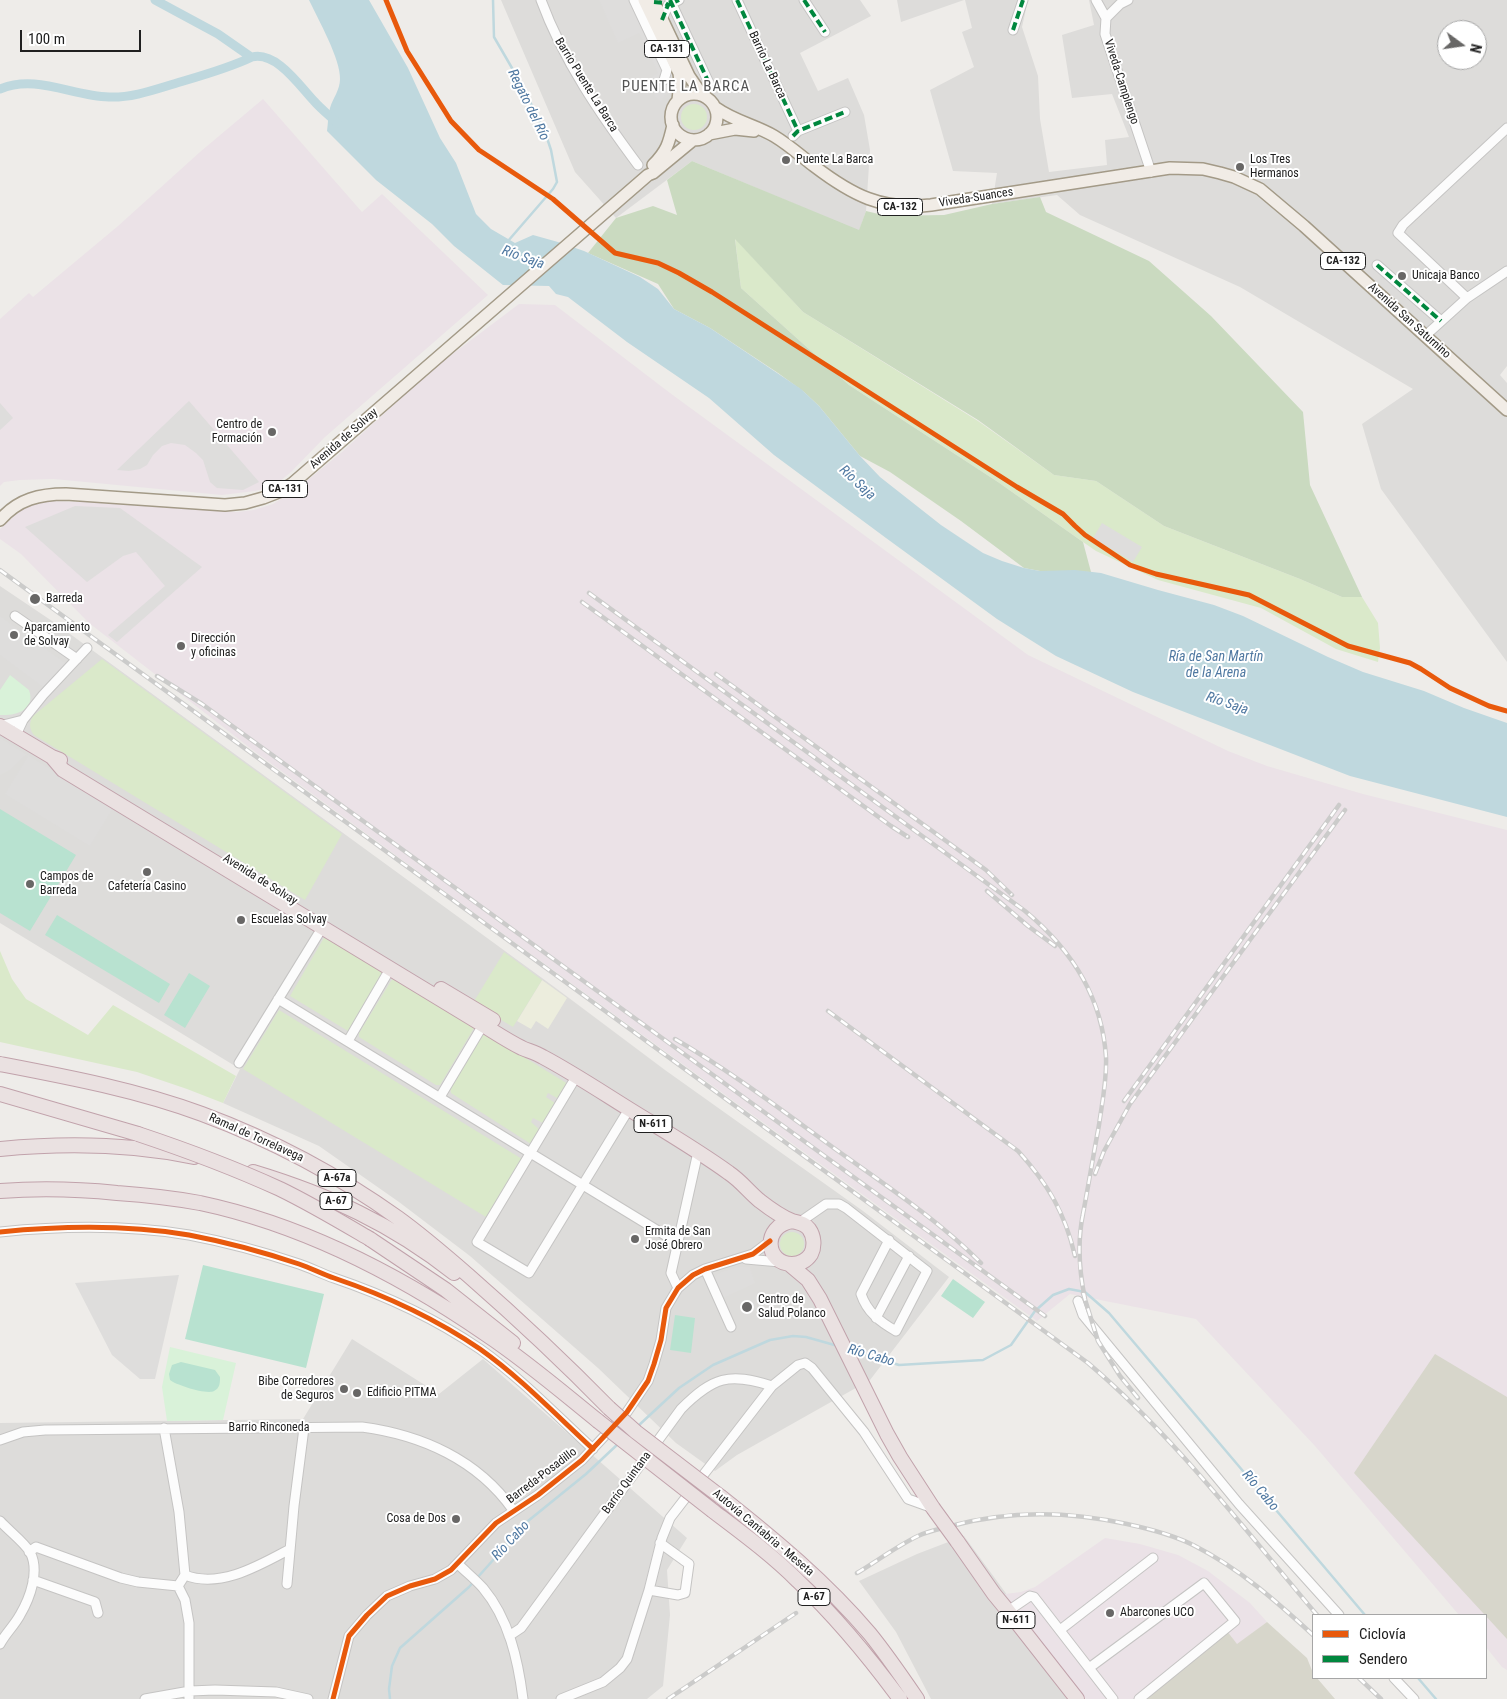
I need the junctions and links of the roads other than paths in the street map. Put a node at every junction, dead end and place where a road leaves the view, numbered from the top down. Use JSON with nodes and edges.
{"nodes":[{"id":1,"x":541,"y":0,"type":"edge"},
{"id":2,"x":634,"y":0,"type":"edge"},
{"id":3,"x":737,"y":0,"type":"edge"},
{"id":4,"x":804,"y":0,"type":"edge"},
{"id":5,"x":1023,"y":0,"type":"edge"},
{"id":6,"x":1096,"y":0,"type":"edge"},
{"id":7,"x":1128,"y":0,"type":"edge"},
{"id":8,"x":661,"y":2,"type":"edge"},
{"id":9,"x":1106,"y":18,"type":"junction"},
{"id":10,"x":1013,"y":30,"type":"dead end"},
{"id":11,"x":825,"y":32,"type":"dead end"},
{"id":12,"x":664,"y":80,"type":"dead end"},
{"id":13,"x":709,"y":83,"type":"dead end"},
{"id":14,"x":702,"y":95,"type":"junction"},
{"id":15,"x":678,"y":100,"type":"junction"},
{"id":16,"x":716,"y":108,"type":"junction"},
{"id":17,"x":845,"y":112,"type":"dead end"},
{"id":18,"x":672,"y":125,"type":"junction"},
{"id":19,"x":1507,"y":128,"type":"edge"},
{"id":20,"x":762,"y":130,"type":"junction"},
{"id":21,"x":709,"y":134,"type":"junction"},
{"id":22,"x":693,"y":140,"type":"junction"},
{"id":23,"x":638,"y":165,"type":"dead end"},
{"id":24,"x":1151,"y":172,"type":"junction"},
{"id":25,"x":648,"y":175,"type":"junction"},
{"id":26,"x":1377,"y":265,"type":"dead end"},
{"id":27,"x":1507,"y":271,"type":"edge"},
{"id":28,"x":1468,"y":298,"type":"junction"},
{"id":29,"x":1441,"y":321,"type":"junction"},
{"id":30,"x":1425,"y":336,"type":"junction"},
{"id":31,"x":1507,"y":410,"type":"edge"},
{"id":32,"x":0,"y":520,"type":"edge"},
{"id":33,"x":15,"y":616,"type":"dead end"},
{"id":34,"x":86,"y":648,"type":"dead end"},
{"id":35,"x":77,"y":659,"type":"junction"},
{"id":36,"x":23,"y":720,"type":"junction"},
{"id":37,"x":0,"y":726,"type":"edge"},
{"id":38,"x":16,"y":735,"type":"junction"},
{"id":39,"x":52,"y":757,"type":"junction"},
{"id":40,"x":322,"y":928,"type":"junction"},
{"id":41,"x":390,"y":969,"type":"junction"},
{"id":42,"x":278,"y":999,"type":"junction"},
{"id":43,"x":483,"y":1025,"type":"junction"},
{"id":44,"x":348,"y":1041,"type":"junction"},
{"id":45,"x":542,"y":1056,"type":"junction"},
{"id":46,"x":239,"y":1063,"type":"dead end"},
{"id":47,"x":0,"y":1064,"type":"edge"},
{"id":48,"x":576,"y":1077,"type":"junction"},
{"id":49,"x":0,"y":1094,"type":"edge"},
{"id":50,"x":440,"y":1097,"type":"junction"},
{"id":51,"x":629,"y":1109,"type":"junction"},
{"id":52,"x":0,"y":1148,"type":"edge"},
{"id":53,"x":531,"y":1152,"type":"junction"},
{"id":54,"x":698,"y":1152,"type":"junction"},
{"id":55,"x":583,"y":1184,"type":"junction"},
{"id":56,"x":0,"y":1191,"type":"edge"},
{"id":57,"x":759,"y":1200,"type":"junction"},
{"id":58,"x":801,"y":1224,"type":"junction"},
{"id":59,"x":0,"y":1232,"type":"edge"},
{"id":60,"x":772,"y":1236,"type":"junction"},
{"id":61,"x":889,"y":1240,"type":"junction"},
{"id":62,"x":678,"y":1243,"type":"junction"},
{"id":63,"x":809,"y":1256,"type":"junction"},
{"id":64,"x":909,"y":1256,"type":"junction"},
{"id":65,"x":736,"y":1260,"type":"junction"},
{"id":66,"x":786,"y":1263,"type":"junction"},
{"id":67,"x":705,"y":1269,"type":"junction"},
{"id":68,"x":678,"y":1288,"type":"junction"},
{"id":69,"x":820,"y":1299,"type":"junction"},
{"id":70,"x":1078,"y":1300,"type":"dead end"},
{"id":71,"x":876,"y":1318,"type":"junction"},
{"id":72,"x":731,"y":1327,"type":"dead end"},
{"id":73,"x":772,"y":1386,"type":"junction"},
{"id":74,"x":609,"y":1408,"type":"junction"},
{"id":75,"x":598,"y":1421,"type":"junction"},
{"id":76,"x":164,"y":1428,"type":"junction"},
{"id":77,"x":304,"y":1428,"type":"junction"},
{"id":78,"x":0,"y":1440,"type":"edge"},
{"id":79,"x":594,"y":1449,"type":"junction"},
{"id":80,"x":933,"y":1508,"type":"junction"},
{"id":81,"x":514,"y":1510,"type":"junction"},
{"id":82,"x":0,"y":1522,"type":"edge"},
{"id":83,"x":660,"y":1544,"type":"junction"},
{"id":84,"x":290,"y":1549,"type":"junction"},
{"id":85,"x":29,"y":1552,"type":"junction"},
{"id":86,"x":1153,"y":1558,"type":"dead end"},
{"id":87,"x":458,"y":1564,"type":"junction"},
{"id":88,"x":185,"y":1575,"type":"junction"},
{"id":89,"x":33,"y":1580,"type":"junction"},
{"id":90,"x":288,"y":1584,"type":"dead end"},
{"id":91,"x":178,"y":1586,"type":"junction"},
{"id":92,"x":649,"y":1590,"type":"junction"},
{"id":93,"x":1008,"y":1611,"type":"junction"},
{"id":94,"x":98,"y":1613,"type":"dead end"},
{"id":95,"x":1338,"y":1614,"type":"edge"},
{"id":96,"x":1060,"y":1630,"type":"junction"},
{"id":97,"x":509,"y":1636,"type":"junction"},
{"id":98,"x":0,"y":1644,"type":"edge"},
{"id":99,"x":1089,"y":1668,"type":"junction"},
{"id":100,"x":1395,"y":1679,"type":"edge"},
{"id":101,"x":190,"y":1695,"type":"edge"},
{"id":102,"x":145,"y":1699,"type":"edge"},
{"id":103,"x":308,"y":1699,"type":"edge"},
{"id":104,"x":333,"y":1699,"type":"edge"},
{"id":105,"x":523,"y":1699,"type":"edge"},
{"id":106,"x":562,"y":1699,"type":"edge"},
{"id":107,"x":900,"y":1699,"type":"edge"},
{"id":108,"x":917,"y":1699,"type":"edge"},
{"id":109,"x":1077,"y":1699,"type":"edge"},
{"id":110,"x":1113,"y":1699,"type":"edge"},
{"id":111,"x":1139,"y":1699,"type":"edge"},
{"id":112,"x":1414,"y":1699,"type":"edge"}],
"edges":[{"from":1,"to":23,"type":"street","name":"Barrio Puente La Barca"},
{"from":2,"to":12,"type":"street"},
{"from":3,"to":17,"type":"street","name":"Barrio La Barca"},
{"from":4,"to":11,"type":"street"},
{"from":5,"to":10,"type":"street"},
{"from":6,"to":9,"type":"street"},
{"from":7,"to":9,"type":"street"},
{"from":8,"to":13,"type":"street"},
{"from":8,"to":14,"type":"main road","number":"CA-131"},
{"from":8,"to":15,"type":"main road","number":"CA-131"},
{"from":9,"to":24,"type":"street","name":"Viveda-Camplengo"},
{"from":14,"to":15,"type":"main road"},
{"from":14,"to":16,"type":"main road","number":"CA-131"},
{"from":15,"to":18,"type":"main road","number":"CA-131"},
{"from":16,"to":20,"type":"main road","name":"Viveda-Suances","number":"CA-132"},
{"from":16,"to":21,"type":"main road"},
{"from":18,"to":22,"type":"main road"},
{"from":18,"to":25,"type":"main road","number":"CA-131"},
{"from":19,"to":28,"type":"street"},
{"from":20,"to":21,"type":"main road","name":"Viveda-Suances","number":"CA-132"},
{"from":20,"to":24,"type":"main road","name":"Viveda-Suances","number":"CA-132"},
{"from":21,"to":22,"type":"main road","number":"CA-131"},
{"from":22,"to":25,"type":"main road","number":"CA-131"},
{"from":24,"to":30,"type":"main road","name":"Avenida San Saturnino","number":"CA-132"},
{"from":25,"to":32,"type":"main road","name":"Avenida de Solvay","number":"CA-131"},
{"from":26,"to":29,"type":"street"},
{"from":27,"to":28,"type":"street"},
{"from":28,"to":29,"type":"street"},
{"from":29,"to":30,"type":"street"},
{"from":30,"to":31,"type":"main road","name":"Avenida San Saturnino","number":"CA-132"},
{"from":33,"to":35,"type":"street"},
{"from":34,"to":35,"type":"street"},
{"from":35,"to":36,"type":"street"},
{"from":36,"to":37,"type":"street","name":"Avenida de Solvay"},
{"from":36,"to":38,"type":"street"},
{"from":37,"to":38,"type":"highway","name":"Avenida de Solvay","number":"N-611"},
{"from":38,"to":39,"type":"highway","name":"Avenida de Solvay","number":"N-611"},
{"from":39,"to":40,"type":"highway","name":"Avenida de Solvay","number":"N-611"},
{"from":39,"to":45,"type":"highway","name":"Avenida de Solvay","number":"N-611"},
{"from":40,"to":41,"type":"highway","name":"Avenida de Solvay","number":"N-611"},
{"from":40,"to":42,"type":"street"},
{"from":41,"to":43,"type":"highway","name":"Avenida de Solvay","number":"N-611"},
{"from":41,"to":44,"type":"street"},
{"from":42,"to":44,"type":"street"},
{"from":42,"to":46,"type":"street"},
{"from":43,"to":45,"type":"highway","name":"Avenida de Solvay","number":"N-611"},
{"from":43,"to":50,"type":"street"},
{"from":44,"to":50,"type":"street"},
{"from":45,"to":48,"type":"highway","name":"Avenida de Solvay","number":"N-611"},
{"from":47,"to":74,"type":"highway","name":"Ramal de Torrelavega","number":"A-67a"},
{"from":48,"to":51,"type":"highway","name":"Avenida de Solvay","number":"N-611"},
{"from":48,"to":53,"type":"street"},
{"from":49,"to":75,"type":"highway","bridge":true},
{"from":50,"to":53,"type":"street"},
{"from":51,"to":54,"type":"highway","name":"Avenida de Solvay","number":"N-611"},
{"from":51,"to":55,"type":"street"},
{"from":52,"to":74,"type":"highway","number":"A-67"},
{"from":53,"to":55,"type":"street"},
{"from":53,"to":55,"type":"street"},
{"from":54,"to":57,"type":"highway","name":"Avenida de Solvay","number":"N-611"},
{"from":54,"to":62,"type":"street"},
{"from":55,"to":62,"type":"street"},
{"from":56,"to":75,"type":"highway","number":"A-67"},
{"from":57,"to":58,"type":"highway","number":"N-611"},
{"from":57,"to":60,"type":"highway","number":"N-611"},
{"from":58,"to":60,"type":"highway"},
{"from":58,"to":61,"type":"street"},
{"from":58,"to":63,"type":"highway","number":"N-611"},
{"from":59,"to":79,"type":"street"},
{"from":60,"to":65,"type":"street","name":"Barreda-Posadillo"},
{"from":60,"to":66,"type":"highway","number":"N-611"},
{"from":61,"to":64,"type":"street"},
{"from":61,"to":71,"type":"street"},
{"from":62,"to":68,"type":"street"},
{"from":63,"to":66,"type":"highway"},
{"from":63,"to":69,"type":"highway","number":"N-611"},
{"from":64,"to":71,"type":"street"},
{"from":64,"to":71,"type":"street"},
{"from":65,"to":66,"type":"street","name":"Barreda-Posadillo"},
{"from":65,"to":67,"type":"street","name":"Barreda-Posadillo"},
{"from":66,"to":69,"type":"highway","number":"N-611"},
{"from":67,"to":68,"type":"street","name":"Barreda-Posadillo"},
{"from":67,"to":72,"type":"street"},
{"from":68,"to":79,"type":"street","name":"Barreda-Posadillo"},
{"from":69,"to":80,"type":"highway","number":"N-611"},
{"from":70,"to":95,"type":"street"},
{"from":73,"to":80,"type":"street"},
{"from":73,"to":83,"type":"street"},
{"from":73,"to":97,"type":"street","name":"Barrio Quintana"},
{"from":74,"to":108,"type":"highway","name":"Autovía Cantabria - Meseta","number":"A-67","bridge":true},
{"from":75,"to":107,"type":"highway","name":"Autovía Cantabria - Meseta","number":"A-67","bridge":true},
{"from":76,"to":77,"type":"street","name":"Barrio Rinconeda"},
{"from":76,"to":78,"type":"street","name":"Barrio Rinconeda"},
{"from":76,"to":88,"type":"street"},
{"from":77,"to":81,"type":"street","name":"Barrio Rinconeda"},
{"from":77,"to":84,"type":"street"},
{"from":79,"to":81,"type":"street","name":"Barreda-Posadillo"},
{"from":80,"to":93,"type":"highway","number":"N-611","bridge":true},
{"from":81,"to":87,"type":"street","name":"Barreda-Posadillo"},
{"from":82,"to":85,"type":"street"},
{"from":83,"to":92,"type":"street"},
{"from":83,"to":92,"type":"street"},
{"from":84,"to":88,"type":"street"},
{"from":84,"to":90,"type":"street"},
{"from":85,"to":89,"type":"street"},
{"from":85,"to":91,"type":"street"},
{"from":86,"to":96,"type":"street"},
{"from":87,"to":97,"type":"street"},
{"from":87,"to":104,"type":"street","name":"Barreda-Posadillo"},
{"from":88,"to":91,"type":"street"},
{"from":89,"to":94,"type":"street"},
{"from":89,"to":98,"type":"street"},
{"from":91,"to":101,"type":"street"},
{"from":92,"to":106,"type":"street"},
{"from":93,"to":96,"type":"street"},
{"from":93,"to":109,"type":"highway","number":"N-611"},
{"from":96,"to":99,"type":"street"},
{"from":97,"to":105,"type":"street"},
{"from":99,"to":110,"type":"street"},
{"from":99,"to":111,"type":"street"},
{"from":100,"to":112,"type":"street"},
{"from":101,"to":102,"type":"street"},
{"from":101,"to":103,"type":"street"}]}
